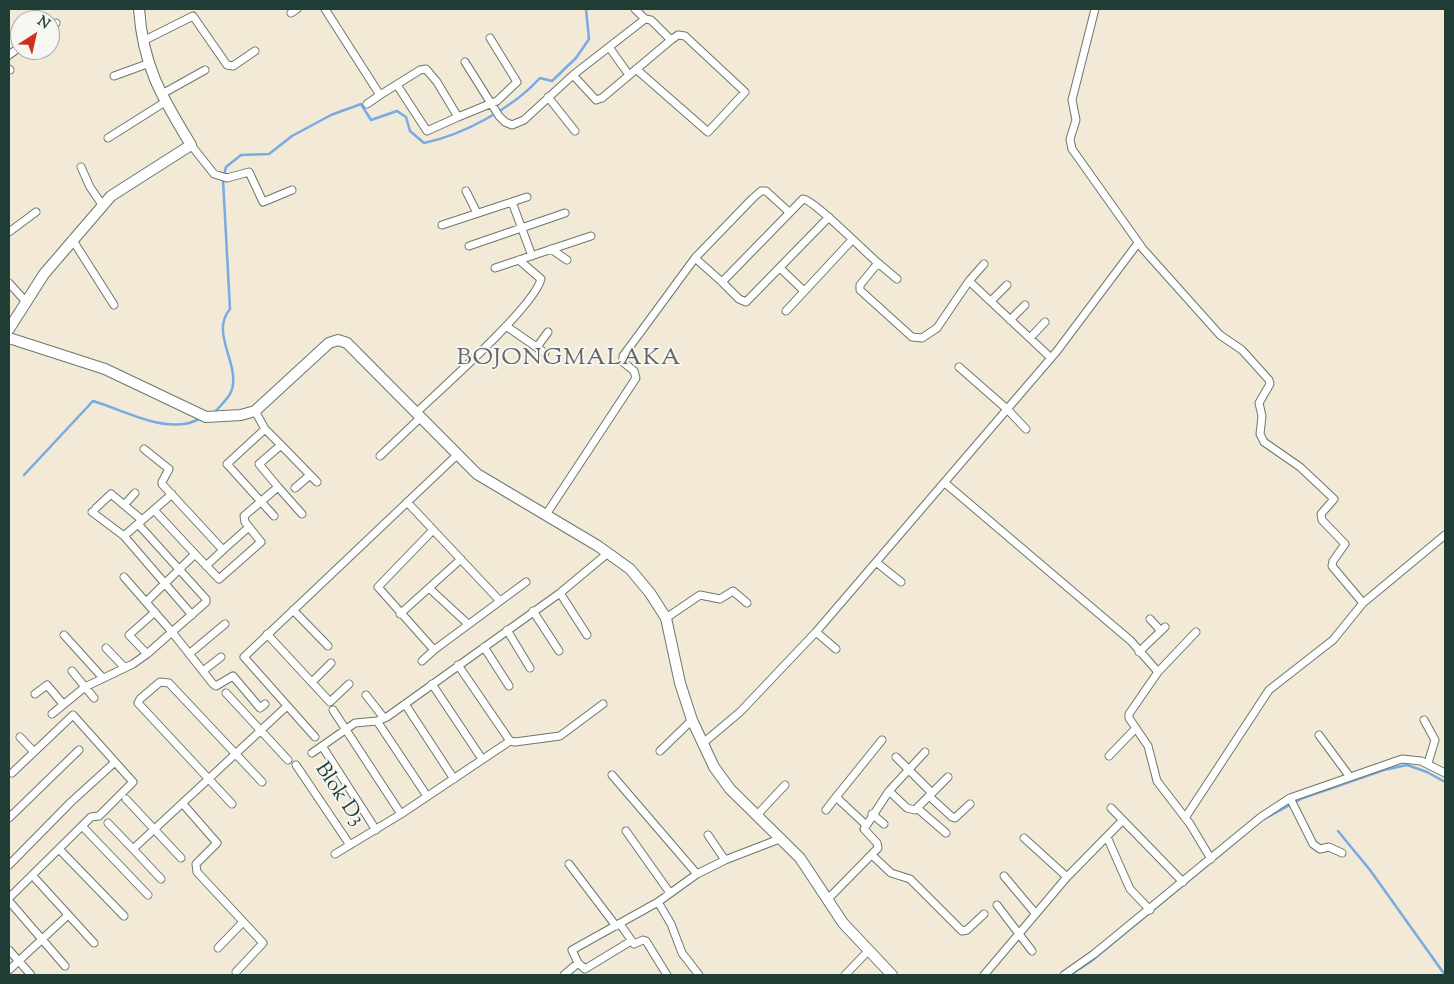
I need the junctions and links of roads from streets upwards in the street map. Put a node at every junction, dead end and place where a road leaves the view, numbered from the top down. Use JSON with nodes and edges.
{"nodes":[{"id":1,"x":139,"y":9,"type":"edge"},
{"id":2,"x":325,"y":9,"type":"edge"},
{"id":3,"x":635,"y":9,"type":"edge"},
{"id":4,"x":1095,"y":9,"type":"edge"},
{"id":5,"x":645,"y":19,"type":"junction"},
{"id":6,"x":490,"y":38,"type":"dead end"},
{"id":7,"x":671,"y":40,"type":"junction"},
{"id":8,"x":143,"y":41,"type":"junction"},
{"id":9,"x":609,"y":47,"type":"junction"},
{"id":10,"x":255,"y":51,"type":"dead end"},
{"id":11,"x":465,"y":62,"type":"dead end"},
{"id":12,"x":148,"y":64,"type":"junction"},
{"id":13,"x":636,"y":69,"type":"junction"},
{"id":14,"x":205,"y":70,"type":"dead end"},
{"id":15,"x":573,"y":75,"type":"junction"},
{"id":16,"x":629,"y":75,"type":"junction"},
{"id":17,"x":114,"y":76,"type":"dead end"},
{"id":18,"x":397,"y":85,"type":"junction"},
{"id":19,"x":380,"y":94,"type":"junction"},
{"id":20,"x":548,"y":97,"type":"junction"},
{"id":21,"x":163,"y":98,"type":"junction"},
{"id":22,"x":367,"y":104,"type":"dead end"},
{"id":23,"x":492,"y":106,"type":"junction"},
{"id":24,"x":458,"y":117,"type":"junction"},
{"id":25,"x":575,"y":131,"type":"dead end"},
{"id":26,"x":108,"y":138,"type":"dead end"},
{"id":27,"x":191,"y":145,"type":"junction"},
{"id":28,"x":81,"y":167,"type":"dead end"},
{"id":29,"x":292,"y":190,"type":"dead end"},
{"id":30,"x":466,"y":191,"type":"dead end"},
{"id":31,"x":528,"y":197,"type":"dead end"},
{"id":32,"x":512,"y":202,"type":"junction"},
{"id":33,"x":104,"y":206,"type":"junction"},
{"id":34,"x":36,"y":212,"type":"dead end"},
{"id":35,"x":477,"y":212,"type":"junction"},
{"id":36,"x":789,"y":212,"type":"junction"},
{"id":37,"x":565,"y":213,"type":"dead end"},
{"id":38,"x":828,"y":217,"type":"junction"},
{"id":39,"x":442,"y":225,"type":"dead end"},
{"id":40,"x":521,"y":228,"type":"junction"},
{"id":41,"x":9,"y":232,"type":"edge"},
{"id":42,"x":591,"y":236,"type":"dead end"},
{"id":43,"x":72,"y":238,"type":"junction"},
{"id":44,"x":852,"y":240,"type":"junction"},
{"id":45,"x":1138,"y":243,"type":"junction"},
{"id":46,"x":469,"y":246,"type":"dead end"},
{"id":47,"x":551,"y":250,"type":"junction"},
{"id":48,"x":532,"y":256,"type":"junction"},
{"id":49,"x":695,"y":258,"type":"junction"},
{"id":50,"x":519,"y":260,"type":"junction"},
{"id":51,"x":567,"y":260,"type":"dead end"},
{"id":52,"x":878,"y":263,"type":"junction"},
{"id":53,"x":984,"y":264,"type":"dead end"},
{"id":54,"x":495,"y":268,"type":"dead end"},
{"id":55,"x":780,"y":268,"type":"junction"},
{"id":56,"x":897,"y":278,"type":"dead end"},
{"id":57,"x":969,"y":281,"type":"junction"},
{"id":58,"x":722,"y":282,"type":"junction"},
{"id":59,"x":1007,"y":285,"type":"dead end"},
{"id":60,"x":10,"y":287,"type":"edge"},
{"id":61,"x":804,"y":291,"type":"junction"},
{"id":62,"x":992,"y":301,"type":"junction"},
{"id":63,"x":27,"y":303,"type":"junction"},
{"id":64,"x":114,"y":305,"type":"dead end"},
{"id":65,"x":1025,"y":305,"type":"dead end"},
{"id":66,"x":786,"y":311,"type":"dead end"},
{"id":67,"x":1010,"y":320,"type":"junction"},
{"id":68,"x":1045,"y":322,"type":"dead end"},
{"id":69,"x":506,"y":326,"type":"junction"},
{"id":70,"x":9,"y":329,"type":"edge"},
{"id":71,"x":548,"y":332,"type":"dead end"},
{"id":72,"x":9,"y":338,"type":"edge"},
{"id":73,"x":1030,"y":338,"type":"junction"},
{"id":74,"x":537,"y":347,"type":"junction"},
{"id":75,"x":545,"y":352,"type":"dead end"},
{"id":76,"x":1051,"y":358,"type":"junction"},
{"id":77,"x":959,"y":367,"type":"dead end"},
{"id":78,"x":1008,"y":410,"type":"junction"},
{"id":79,"x":254,"y":411,"type":"junction"},
{"id":80,"x":418,"y":416,"type":"junction"},
{"id":81,"x":265,"y":428,"type":"junction"},
{"id":82,"x":1026,"y":430,"type":"dead end"},
{"id":83,"x":281,"y":445,"type":"junction"},
{"id":84,"x":144,"y":449,"type":"dead end"},
{"id":85,"x":457,"y":455,"type":"junction"},
{"id":86,"x":380,"y":456,"type":"dead end"},
{"id":87,"x":310,"y":475,"type":"junction"},
{"id":88,"x":317,"y":482,"type":"dead end"},
{"id":89,"x":945,"y":483,"type":"junction"},
{"id":90,"x":278,"y":487,"type":"junction"},
{"id":91,"x":294,"y":488,"type":"dead end"},
{"id":92,"x":135,"y":493,"type":"dead end"},
{"id":93,"x":172,"y":494,"type":"junction"},
{"id":94,"x":260,"y":502,"type":"junction"},
{"id":95,"x":407,"y":502,"type":"junction"},
{"id":96,"x":125,"y":504,"type":"junction"},
{"id":97,"x":154,"y":510,"type":"junction"},
{"id":98,"x":302,"y":514,"type":"dead end"},
{"id":99,"x":542,"y":514,"type":"junction"},
{"id":100,"x":274,"y":516,"type":"dead end"},
{"id":101,"x":140,"y":522,"type":"junction"},
{"id":102,"x":249,"y":527,"type":"junction"},
{"id":103,"x":433,"y":530,"type":"junction"},
{"id":104,"x":1445,"y":535,"type":"edge"},
{"id":105,"x":124,"y":536,"type":"junction"},
{"id":106,"x":223,"y":550,"type":"junction"},
{"id":107,"x":608,"y":553,"type":"junction"},
{"id":108,"x":195,"y":554,"type":"junction"},
{"id":109,"x":461,"y":559,"type":"junction"},
{"id":110,"x":876,"y":562,"type":"junction"},
{"id":111,"x":206,"y":566,"type":"junction"},
{"id":112,"x":179,"y":568,"type":"junction"},
{"id":113,"x":124,"y":577,"type":"dead end"},
{"id":114,"x":526,"y":582,"type":"dead end"},
{"id":115,"x":901,"y":582,"type":"dead end"},
{"id":116,"x":165,"y":583,"type":"junction"},
{"id":117,"x":429,"y":588,"type":"junction"},
{"id":118,"x":560,"y":593,"type":"junction"},
{"id":119,"x":500,"y":601,"type":"junction"},
{"id":120,"x":146,"y":602,"type":"junction"},
{"id":121,"x":747,"y":602,"type":"dead end"},
{"id":122,"x":1364,"y":603,"type":"junction"},
{"id":123,"x":293,"y":610,"type":"junction"},
{"id":124,"x":533,"y":611,"type":"junction"},
{"id":125,"x":155,"y":612,"type":"junction"},
{"id":126,"x":400,"y":614,"type":"junction"},
{"id":127,"x":192,"y":615,"type":"junction"},
{"id":128,"x":666,"y":618,"type":"junction"},
{"id":129,"x":1150,"y":619,"type":"dead end"},
{"id":130,"x":225,"y":624,"type":"dead end"},
{"id":131,"x":468,"y":624,"type":"junction"},
{"id":132,"x":507,"y":630,"type":"junction"},
{"id":133,"x":172,"y":632,"type":"junction"},
{"id":134,"x":816,"y":632,"type":"junction"},
{"id":135,"x":1196,"y":632,"type":"dead end"},
{"id":136,"x":267,"y":634,"type":"junction"},
{"id":137,"x":64,"y":635,"type":"dead end"},
{"id":138,"x":587,"y":635,"type":"dead end"},
{"id":139,"x":328,"y":646,"type":"dead end"},
{"id":140,"x":484,"y":646,"type":"junction"},
{"id":141,"x":106,"y":648,"type":"dead end"},
{"id":142,"x":836,"y":649,"type":"dead end"},
{"id":143,"x":434,"y":650,"type":"junction"},
{"id":144,"x":558,"y":651,"type":"dead end"},
{"id":145,"x":1139,"y":652,"type":"junction"},
{"id":146,"x":147,"y":654,"type":"junction"},
{"id":147,"x":189,"y":654,"type":"junction"},
{"id":148,"x":221,"y":657,"type":"dead end"},
{"id":149,"x":422,"y":660,"type":"dead end"},
{"id":150,"x":331,"y":663,"type":"dead end"},
{"id":151,"x":458,"y":665,"type":"junction"},
{"id":152,"x":124,"y":667,"type":"junction"},
{"id":153,"x":530,"y":668,"type":"dead end"},
{"id":154,"x":72,"y":671,"type":"dead end"},
{"id":155,"x":202,"y":671,"type":"junction"},
{"id":156,"x":1158,"y":672,"type":"junction"},
{"id":157,"x":102,"y":677,"type":"junction"},
{"id":158,"x":312,"y":682,"type":"junction"},
{"id":159,"x":349,"y":684,"type":"dead end"},
{"id":160,"x":432,"y":684,"type":"junction"},
{"id":161,"x":508,"y":686,"type":"dead end"},
{"id":162,"x":85,"y":687,"type":"junction"},
{"id":163,"x":226,"y":693,"type":"dead end"},
{"id":164,"x":35,"y":694,"type":"dead end"},
{"id":165,"x":366,"y":695,"type":"dead end"},
{"id":166,"x":94,"y":698,"type":"dead end"},
{"id":167,"x":63,"y":704,"type":"junction"},
{"id":168,"x":404,"y":704,"type":"junction"},
{"id":169,"x":603,"y":704,"type":"dead end"},
{"id":170,"x":287,"y":706,"type":"junction"},
{"id":171,"x":260,"y":708,"type":"dead end"},
{"id":172,"x":333,"y":710,"type":"dead end"},
{"id":173,"x":52,"y":714,"type":"dead end"},
{"id":174,"x":380,"y":720,"type":"junction"},
{"id":175,"x":692,"y":720,"type":"junction"},
{"id":176,"x":1424,"y":720,"type":"dead end"},
{"id":177,"x":1136,"y":728,"type":"junction"},
{"id":178,"x":346,"y":729,"type":"junction"},
{"id":179,"x":260,"y":730,"type":"junction"},
{"id":180,"x":1319,"y":735,"type":"dead end"},
{"id":181,"x":20,"y":737,"type":"dead end"},
{"id":182,"x":314,"y":738,"type":"dead end"},
{"id":183,"x":510,"y":740,"type":"junction"},
{"id":184,"x":882,"y":740,"type":"dead end"},
{"id":185,"x":702,"y":744,"type":"junction"},
{"id":186,"x":322,"y":746,"type":"junction"},
{"id":187,"x":79,"y":750,"type":"dead end"},
{"id":188,"x":660,"y":751,"type":"dead end"},
{"id":189,"x":34,"y":752,"type":"junction"},
{"id":190,"x":924,"y":752,"type":"dead end"},
{"id":191,"x":312,"y":753,"type":"dead end"},
{"id":192,"x":235,"y":754,"type":"junction"},
{"id":193,"x":1109,"y":756,"type":"dead end"},
{"id":194,"x":896,"y":757,"type":"dead end"},
{"id":195,"x":482,"y":759,"type":"junction"},
{"id":196,"x":288,"y":760,"type":"dead end"},
{"id":197,"x":115,"y":762,"type":"junction"},
{"id":198,"x":1428,"y":763,"type":"junction"},
{"id":199,"x":296,"y":765,"type":"dead end"},
{"id":200,"x":908,"y":770,"type":"junction"},
{"id":201,"x":10,"y":773,"type":"edge"},
{"id":202,"x":1445,"y":773,"type":"edge"},
{"id":203,"x":612,"y":775,"type":"dead end"},
{"id":204,"x":1350,"y":777,"type":"junction"},
{"id":205,"x":948,"y":778,"type":"dead end"},
{"id":206,"x":208,"y":779,"type":"junction"},
{"id":207,"x":454,"y":779,"type":"junction"},
{"id":208,"x":262,"y":782,"type":"dead end"},
{"id":209,"x":785,"y":785,"type":"dead end"},
{"id":210,"x":889,"y":791,"type":"junction"},
{"id":211,"x":931,"y":794,"type":"junction"},
{"id":212,"x":427,"y":796,"type":"junction"},
{"id":213,"x":836,"y":797,"type":"junction"},
{"id":214,"x":1291,"y":799,"type":"junction"},
{"id":215,"x":126,"y":800,"type":"dead end"},
{"id":216,"x":182,"y":804,"type":"junction"},
{"id":217,"x":232,"y":804,"type":"dead end"},
{"id":218,"x":970,"y":804,"type":"dead end"},
{"id":219,"x":917,"y":808,"type":"junction"},
{"id":220,"x":1111,"y":808,"type":"dead end"},
{"id":221,"x":826,"y":810,"type":"dead end"},
{"id":222,"x":401,"y":814,"type":"junction"},
{"id":223,"x":872,"y":814,"type":"junction"},
{"id":224,"x":756,"y":815,"type":"junction"},
{"id":225,"x":9,"y":818,"type":"edge"},
{"id":226,"x":1185,"y":818,"type":"junction"},
{"id":227,"x":1122,"y":820,"type":"junction"},
{"id":228,"x":108,"y":823,"type":"dead end"},
{"id":229,"x":865,"y":824,"type":"junction"},
{"id":230,"x":884,"y":824,"type":"dead end"},
{"id":231,"x":82,"y":826,"type":"junction"},
{"id":232,"x":155,"y":830,"type":"junction"},
{"id":233,"x":376,"y":830,"type":"junction"},
{"id":234,"x":626,"y":831,"type":"dead end"},
{"id":235,"x":946,"y":833,"type":"dead end"},
{"id":236,"x":708,"y":836,"type":"dead end"},
{"id":237,"x":1107,"y":837,"type":"junction"},
{"id":238,"x":782,"y":838,"type":"junction"},
{"id":239,"x":1024,"y":838,"type":"dead end"},
{"id":240,"x":350,"y":845,"type":"junction"},
{"id":241,"x":59,"y":849,"type":"junction"},
{"id":242,"x":133,"y":849,"type":"junction"},
{"id":243,"x":1342,"y":853,"type":"dead end"},
{"id":244,"x":335,"y":854,"type":"dead end"},
{"id":245,"x":872,"y":855,"type":"junction"},
{"id":246,"x":181,"y":858,"type":"dead end"},
{"id":247,"x":1211,"y":859,"type":"junction"},
{"id":248,"x":725,"y":860,"type":"junction"},
{"id":249,"x":569,"y":864,"type":"dead end"},
{"id":250,"x":9,"y":865,"type":"edge"},
{"id":251,"x":697,"y":874,"type":"junction"},
{"id":252,"x":32,"y":876,"type":"junction"},
{"id":253,"x":1004,"y":876,"type":"dead end"},
{"id":254,"x":1067,"y":877,"type":"junction"},
{"id":255,"x":161,"y":879,"type":"dead end"},
{"id":256,"x":1183,"y":882,"type":"junction"},
{"id":257,"x":670,"y":893,"type":"junction"},
{"id":258,"x":148,"y":895,"type":"dead end"},
{"id":259,"x":9,"y":900,"type":"edge"},
{"id":260,"x":827,"y":900,"type":"junction"},
{"id":261,"x":658,"y":902,"type":"junction"},
{"id":262,"x":997,"y":905,"type":"dead end"},
{"id":263,"x":1150,"y":910,"type":"junction"},
{"id":264,"x":1035,"y":913,"type":"junction"},
{"id":265,"x":984,"y":914,"type":"dead end"},
{"id":266,"x":68,"y":915,"type":"junction"},
{"id":267,"x":124,"y":916,"type":"dead end"},
{"id":268,"x":243,"y":922,"type":"junction"},
{"id":269,"x":618,"y":925,"type":"junction"},
{"id":270,"x":1018,"y":934,"type":"junction"},
{"id":271,"x":42,"y":940,"type":"junction"},
{"id":272,"x":631,"y":941,"type":"junction"},
{"id":273,"x":94,"y":943,"type":"dead end"},
{"id":274,"x":218,"y":948,"type":"dead end"},
{"id":275,"x":9,"y":950,"type":"edge"},
{"id":276,"x":868,"y":951,"type":"junction"},
{"id":277,"x":1032,"y":951,"type":"dead end"},
{"id":278,"x":18,"y":960,"type":"junction"},
{"id":279,"x":578,"y":963,"type":"junction"},
{"id":280,"x":65,"y":966,"type":"dead end"},
{"id":281,"x":9,"y":970,"type":"edge"},
{"id":282,"x":236,"y":972,"type":"dead end"},
{"id":283,"x":31,"y":975,"type":"edge"},
{"id":284,"x":564,"y":975,"type":"edge"},
{"id":285,"x":667,"y":975,"type":"edge"},
{"id":286,"x":699,"y":975,"type":"edge"},
{"id":287,"x":845,"y":975,"type":"edge"},
{"id":288,"x":892,"y":975,"type":"edge"},
{"id":289,"x":984,"y":975,"type":"edge"},
{"id":290,"x":1064,"y":975,"type":"edge"}],
"edges":[{"from":1,"to":8,"type":"street"},
{"from":2,"to":19,"type":"street"},
{"from":3,"to":5,"type":"street"},
{"from":4,"to":45,"type":"street"},
{"from":5,"to":7,"type":"street"},
{"from":5,"to":9,"type":"street"},
{"from":6,"to":23,"type":"street"},
{"from":7,"to":13,"type":"street"},
{"from":7,"to":13,"type":"street"},
{"from":8,"to":10,"type":"street"},
{"from":8,"to":12,"type":"street"},
{"from":9,"to":15,"type":"street"},
{"from":9,"to":16,"type":"street"},
{"from":11,"to":23,"type":"street"},
{"from":12,"to":17,"type":"street"},
{"from":12,"to":21,"type":"street"},
{"from":13,"to":16,"type":"street"},
{"from":14,"to":21,"type":"street"},
{"from":15,"to":16,"type":"street"},
{"from":15,"to":20,"type":"street"},
{"from":18,"to":19,"type":"street"},
{"from":18,"to":24,"type":"street"},
{"from":18,"to":24,"type":"street"},
{"from":19,"to":22,"type":"street"},
{"from":20,"to":23,"type":"street"},
{"from":20,"to":25,"type":"street"},
{"from":21,"to":26,"type":"street"},
{"from":21,"to":27,"type":"street"},
{"from":23,"to":24,"type":"street"},
{"from":27,"to":29,"type":"street"},
{"from":27,"to":33,"type":"street"},
{"from":28,"to":33,"type":"street"},
{"from":30,"to":35,"type":"street"},
{"from":31,"to":32,"type":"street"},
{"from":32,"to":35,"type":"street"},
{"from":32,"to":40,"type":"street"},
{"from":33,"to":43,"type":"street"},
{"from":34,"to":41,"type":"street"},
{"from":35,"to":39,"type":"street"},
{"from":36,"to":38,"type":"street"},
{"from":36,"to":49,"type":"street"},
{"from":36,"to":58,"type":"street"},
{"from":37,"to":40,"type":"street"},
{"from":38,"to":44,"type":"street"},
{"from":38,"to":55,"type":"street"},
{"from":40,"to":46,"type":"street"},
{"from":40,"to":48,"type":"street"},
{"from":42,"to":47,"type":"street"},
{"from":43,"to":63,"type":"street"},
{"from":43,"to":64,"type":"street"},
{"from":44,"to":52,"type":"street"},
{"from":44,"to":61,"type":"street"},
{"from":45,"to":76,"type":"street"},
{"from":45,"to":122,"type":"street"},
{"from":47,"to":48,"type":"street"},
{"from":47,"to":51,"type":"street"},
{"from":48,"to":50,"type":"street"},
{"from":49,"to":58,"type":"street"},
{"from":49,"to":99,"type":"street"},
{"from":50,"to":54,"type":"street"},
{"from":50,"to":69,"type":"street"},
{"from":52,"to":56,"type":"street"},
{"from":52,"to":57,"type":"street"},
{"from":53,"to":57,"type":"street"},
{"from":55,"to":58,"type":"street"},
{"from":55,"to":61,"type":"street"},
{"from":57,"to":62,"type":"street"},
{"from":59,"to":62,"type":"street"},
{"from":60,"to":63,"type":"street"},
{"from":61,"to":66,"type":"street"},
{"from":62,"to":67,"type":"street"},
{"from":63,"to":70,"type":"street"},
{"from":65,"to":67,"type":"street"},
{"from":67,"to":73,"type":"street"},
{"from":68,"to":73,"type":"street"},
{"from":69,"to":74,"type":"street"},
{"from":69,"to":80,"type":"street"},
{"from":71,"to":74,"type":"street"},
{"from":72,"to":79,"type":"street"},
{"from":73,"to":76,"type":"street"},
{"from":74,"to":75,"type":"street"},
{"from":76,"to":78,"type":"street"},
{"from":77,"to":78,"type":"street"},
{"from":78,"to":82,"type":"street"},
{"from":78,"to":89,"type":"street"},
{"from":79,"to":80,"type":"street"},
{"from":79,"to":81,"type":"street"},
{"from":80,"to":85,"type":"street"},
{"from":80,"to":86,"type":"street"},
{"from":81,"to":83,"type":"street"},
{"from":81,"to":94,"type":"street"},
{"from":83,"to":87,"type":"street"},
{"from":83,"to":90,"type":"street"},
{"from":84,"to":93,"type":"street"},
{"from":85,"to":95,"type":"street"},
{"from":85,"to":99,"type":"street"},
{"from":87,"to":88,"type":"street"},
{"from":87,"to":91,"type":"street"},
{"from":89,"to":110,"type":"street"},
{"from":89,"to":145,"type":"street"},
{"from":90,"to":94,"type":"street"},
{"from":90,"to":98,"type":"street"},
{"from":92,"to":96,"type":"street"},
{"from":93,"to":97,"type":"street"},
{"from":93,"to":106,"type":"street"},
{"from":94,"to":100,"type":"street"},
{"from":94,"to":102,"type":"street"},
{"from":95,"to":103,"type":"street"},
{"from":95,"to":123,"type":"street"},
{"from":96,"to":101,"type":"street"},
{"from":96,"to":105,"type":"street"},
{"from":97,"to":101,"type":"street"},
{"from":97,"to":108,"type":"street"},
{"from":99,"to":107,"type":"street"},
{"from":101,"to":105,"type":"street"},
{"from":101,"to":112,"type":"street"},
{"from":102,"to":106,"type":"street"},
{"from":102,"to":111,"type":"street"},
{"from":103,"to":109,"type":"street"},
{"from":103,"to":126,"type":"street"},
{"from":104,"to":122,"type":"street"},
{"from":105,"to":116,"type":"street"},
{"from":106,"to":111,"type":"street"},
{"from":107,"to":118,"type":"street"},
{"from":107,"to":128,"type":"street"},
{"from":108,"to":111,"type":"street"},
{"from":108,"to":112,"type":"street"},
{"from":109,"to":117,"type":"street"},
{"from":109,"to":119,"type":"street"},
{"from":110,"to":115,"type":"street"},
{"from":110,"to":134,"type":"street"},
{"from":112,"to":116,"type":"street"},
{"from":112,"to":127,"type":"street"},
{"from":113,"to":120,"type":"street"},
{"from":114,"to":119,"type":"street"},
{"from":116,"to":120,"type":"street"},
{"from":116,"to":127,"type":"street"},
{"from":117,"to":126,"type":"street"},
{"from":117,"to":131,"type":"street"},
{"from":118,"to":124,"type":"street"},
{"from":118,"to":138,"type":"street"},
{"from":119,"to":131,"type":"street"},
{"from":120,"to":125,"type":"street"},
{"from":121,"to":128,"type":"street"},
{"from":122,"to":226,"type":"street"},
{"from":123,"to":136,"type":"street"},
{"from":123,"to":139,"type":"street"},
{"from":124,"to":132,"type":"street"},
{"from":124,"to":144,"type":"street"},
{"from":125,"to":133,"type":"street"},
{"from":125,"to":146,"type":"street"},
{"from":126,"to":143,"type":"street"},
{"from":127,"to":133,"type":"street"},
{"from":128,"to":175,"type":"street"},
{"from":129,"to":145,"type":"street"},
{"from":130,"to":147,"type":"street"},
{"from":131,"to":143,"type":"street"},
{"from":132,"to":140,"type":"street"},
{"from":132,"to":153,"type":"street"},
{"from":133,"to":146,"type":"street"},
{"from":133,"to":147,"type":"street"},
{"from":134,"to":142,"type":"street"},
{"from":134,"to":185,"type":"street"},
{"from":135,"to":156,"type":"street"},
{"from":136,"to":158,"type":"street"},
{"from":136,"to":170,"type":"street"},
{"from":137,"to":157,"type":"street"},
{"from":140,"to":151,"type":"street"},
{"from":140,"to":161,"type":"street"},
{"from":141,"to":152,"type":"street"},
{"from":143,"to":149,"type":"street"},
{"from":145,"to":156,"type":"street"},
{"from":146,"to":152,"type":"street"},
{"from":147,"to":155,"type":"street"},
{"from":148,"to":155,"type":"street"},
{"from":150,"to":158,"type":"street"},
{"from":151,"to":160,"type":"street"},
{"from":151,"to":183,"type":"street"},
{"from":152,"to":157,"type":"street"},
{"from":154,"to":162,"type":"street"},
{"from":155,"to":171,"type":"street"},
{"from":156,"to":177,"type":"street"},
{"from":157,"to":162,"type":"street"},
{"from":158,"to":159,"type":"street"},
{"from":160,"to":168,"type":"street"},
{"from":160,"to":195,"type":"street"},
{"from":162,"to":166,"type":"street"},
{"from":162,"to":167,"type":"street"},
{"from":163,"to":179,"type":"street"},
{"from":164,"to":167,"type":"street"},
{"from":165,"to":174,"type":"street"},
{"from":167,"to":173,"type":"street"},
{"from":168,"to":174,"type":"street"},
{"from":168,"to":207,"type":"street"},
{"from":169,"to":183,"type":"street"},
{"from":170,"to":179,"type":"street"},
{"from":170,"to":182,"type":"street"},
{"from":172,"to":178,"type":"street"},
{"from":174,"to":178,"type":"street"},
{"from":174,"to":212,"type":"street"},
{"from":175,"to":185,"type":"street"},
{"from":175,"to":188,"type":"street"},
{"from":176,"to":198,"type":"street"},
{"from":177,"to":193,"type":"street"},
{"from":177,"to":226,"type":"street"},
{"from":178,"to":186,"type":"street"},
{"from":178,"to":222,"type":"street"},
{"from":179,"to":192,"type":"street"},
{"from":179,"to":196,"type":"street"},
{"from":180,"to":204,"type":"street"},
{"from":181,"to":189,"type":"street"},
{"from":183,"to":195,"type":"street"},
{"from":184,"to":213,"type":"street"},
{"from":185,"to":224,"type":"street"},
{"from":186,"to":191,"type":"street"},
{"from":186,"to":233,"type":"street"},
{"from":187,"to":225,"type":"street"},
{"from":189,"to":197,"type":"street"},
{"from":189,"to":201,"type":"street"},
{"from":190,"to":200,"type":"street"},
{"from":192,"to":206,"type":"street"},
{"from":192,"to":206,"type":"street"},
{"from":192,"to":208,"type":"street"},
{"from":194,"to":200,"type":"street"},
{"from":195,"to":207,"type":"street"},
{"from":197,"to":231,"type":"street"},
{"from":197,"to":250,"type":"street"},
{"from":198,"to":202,"type":"street"},
{"from":198,"to":204,"type":"street"},
{"from":199,"to":240,"type":"street","name":"Blok D3"},
{"from":200,"to":210,"type":"street"},
{"from":200,"to":211,"type":"street"},
{"from":203,"to":251,"type":"street"},
{"from":204,"to":214,"type":"street"},
{"from":205,"to":211,"type":"street"},
{"from":206,"to":216,"type":"street"},
{"from":206,"to":217,"type":"street"},
{"from":207,"to":212,"type":"street"},
{"from":209,"to":224,"type":"street"},
{"from":210,"to":219,"type":"street"},
{"from":210,"to":223,"type":"street"},
{"from":211,"to":218,"type":"street"},
{"from":211,"to":219,"type":"street"},
{"from":212,"to":222,"type":"street"},
{"from":213,"to":221,"type":"street"},
{"from":213,"to":229,"type":"street"},
{"from":214,"to":243,"type":"street"},
{"from":214,"to":247,"type":"street"},
{"from":215,"to":232,"type":"street"},
{"from":216,"to":232,"type":"street"},
{"from":216,"to":268,"type":"street"},
{"from":219,"to":235,"type":"street"},
{"from":220,"to":227,"type":"street"},
{"from":222,"to":233,"type":"street"},
{"from":223,"to":229,"type":"street"},
{"from":223,"to":230,"type":"street"},
{"from":224,"to":238,"type":"street"},
{"from":226,"to":247,"type":"street"},
{"from":227,"to":237,"type":"street"},
{"from":227,"to":256,"type":"street"},
{"from":228,"to":242,"type":"street"},
{"from":229,"to":245,"type":"street"},
{"from":231,"to":241,"type":"street"},
{"from":231,"to":258,"type":"street"},
{"from":232,"to":242,"type":"street"},
{"from":232,"to":246,"type":"street"},
{"from":233,"to":240,"type":"street"},
{"from":234,"to":257,"type":"street"},
{"from":236,"to":248,"type":"street"},
{"from":237,"to":254,"type":"street"},
{"from":237,"to":263,"type":"street"},
{"from":238,"to":248,"type":"street"},
{"from":238,"to":260,"type":"street"},
{"from":239,"to":254,"type":"street"},
{"from":240,"to":244,"type":"street"},
{"from":241,"to":252,"type":"street"},
{"from":241,"to":267,"type":"street"},
{"from":242,"to":255,"type":"street"},
{"from":245,"to":260,"type":"street"},
{"from":245,"to":265,"type":"street"},
{"from":247,"to":256,"type":"street"},
{"from":248,"to":251,"type":"street"},
{"from":249,"to":269,"type":"street"},
{"from":251,"to":257,"type":"street"},
{"from":252,"to":259,"type":"street"},
{"from":252,"to":266,"type":"street"},
{"from":253,"to":264,"type":"street"},
{"from":254,"to":264,"type":"street"},
{"from":256,"to":263,"type":"street"},
{"from":257,"to":261,"type":"street"},
{"from":259,"to":271,"type":"street"},
{"from":260,"to":276,"type":"street"},
{"from":261,"to":269,"type":"street"},
{"from":261,"to":286,"type":"street"},
{"from":262,"to":270,"type":"street"},
{"from":263,"to":290,"type":"street"},
{"from":264,"to":270,"type":"street"},
{"from":266,"to":271,"type":"street"},
{"from":266,"to":273,"type":"street"},
{"from":268,"to":274,"type":"street"},
{"from":268,"to":282,"type":"street"},
{"from":269,"to":272,"type":"street"},
{"from":269,"to":279,"type":"street"},
{"from":270,"to":277,"type":"street"},
{"from":270,"to":289,"type":"street"},
{"from":271,"to":278,"type":"street"},
{"from":271,"to":280,"type":"street"},
{"from":272,"to":279,"type":"street"},
{"from":272,"to":285,"type":"street"},
{"from":275,"to":278,"type":"street"},
{"from":276,"to":287,"type":"street"},
{"from":276,"to":288,"type":"street"},
{"from":278,"to":281,"type":"street"},
{"from":278,"to":283,"type":"street"},
{"from":279,"to":284,"type":"street"}]}
